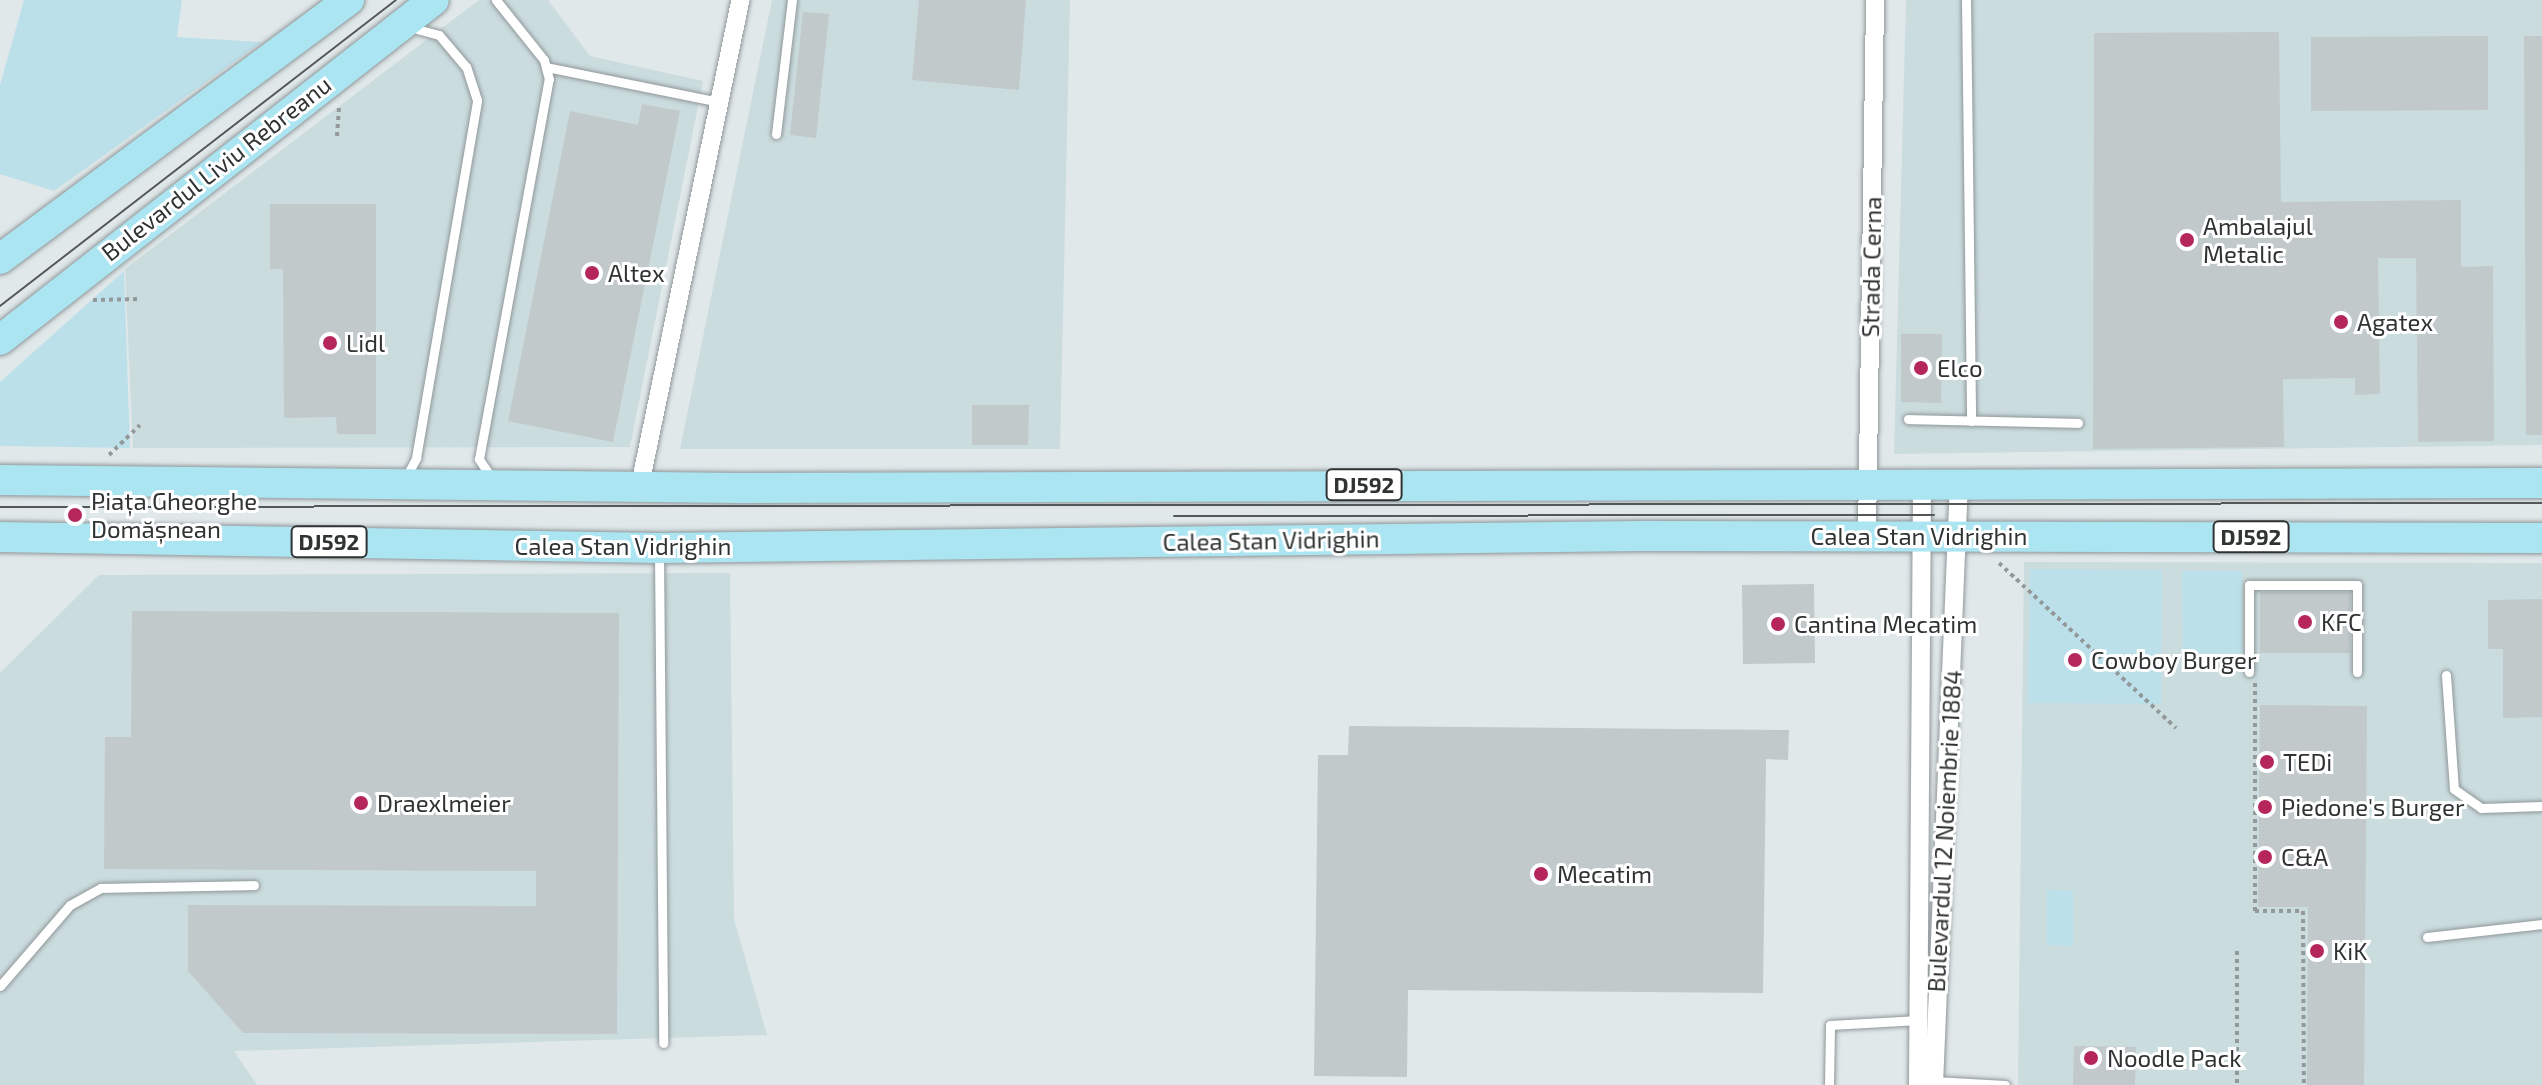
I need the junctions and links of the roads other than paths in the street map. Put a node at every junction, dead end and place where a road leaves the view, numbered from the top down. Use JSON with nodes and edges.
{"nodes":[{"id":1,"x":349,"y":0,"type":"edge"},
{"id":2,"x":434,"y":0,"type":"edge"},
{"id":3,"x":496,"y":0,"type":"edge"},
{"id":4,"x":740,"y":0,"type":"edge"},
{"id":5,"x":792,"y":0,"type":"edge"},
{"id":6,"x":1875,"y":0,"type":"edge"},
{"id":7,"x":1966,"y":0,"type":"edge"},
{"id":8,"x":393,"y":31,"type":"junction"},
{"id":9,"x":546,"y":67,"type":"junction"},
{"id":10,"x":719,"y":102,"type":"junction"},
{"id":11,"x":776,"y":134,"type":"dead end"},
{"id":12,"x":0,"y":259,"type":"edge"},
{"id":13,"x":0,"y":340,"type":"edge"},
{"id":14,"x":1908,"y":419,"type":"dead end"},
{"id":15,"x":1971,"y":421,"type":"junction"},
{"id":16,"x":2078,"y":423,"type":"dead end"},
{"id":17,"x":0,"y":480,"type":"edge"},
{"id":18,"x":1922,"y":481,"type":"junction"},
{"id":19,"x":1959,"y":481,"type":"junction"},
{"id":20,"x":1867,"y":482,"type":"junction"},
{"id":21,"x":2542,"y":483,"type":"edge"},
{"id":22,"x":640,"y":485,"type":"junction"},
{"id":23,"x":392,"y":487,"type":"junction"},
{"id":24,"x":502,"y":487,"type":"junction"},
{"id":25,"x":1867,"y":535,"type":"junction"},
{"id":26,"x":1922,"y":535,"type":"junction"},
{"id":27,"x":1961,"y":536,"type":"junction"},
{"id":28,"x":0,"y":537,"type":"edge"},
{"id":29,"x":2542,"y":538,"type":"edge"},
{"id":30,"x":659,"y":548,"type":"junction"},
{"id":31,"x":2252,"y":672,"type":"road end"},
{"id":32,"x":2357,"y":672,"type":"dead end"},
{"id":33,"x":2446,"y":675,"type":"dead end"},
{"id":34,"x":2542,"y":806,"type":"edge"},
{"id":35,"x":254,"y":885,"type":"dead end"},
{"id":36,"x":2542,"y":924,"type":"edge"},
{"id":37,"x":2427,"y":937,"type":"dead end"},
{"id":38,"x":0,"y":986,"type":"edge"},
{"id":39,"x":1919,"y":1020,"type":"junction"},
{"id":40,"x":663,"y":1043,"type":"dead end"},
{"id":41,"x":1929,"y":1084,"type":"edge"},
{"id":42,"x":1829,"y":1085,"type":"edge"},
{"id":43,"x":2005,"y":1085,"type":"edge"}],
"edges":[{"from":1,"to":12,"type":"main road"},
{"from":2,"to":8,"type":"main road","name":"Bulevardul Liviu Rebreanu"},
{"from":3,"to":9,"type":"lane"},
{"from":4,"to":10,"type":"street"},
{"from":5,"to":11,"type":"lane"},
{"from":6,"to":20,"type":"street","name":"Strada Cerna"},
{"from":7,"to":15,"type":"lane"},
{"from":8,"to":13,"type":"main road","name":"Bulevardul Liviu Rebreanu"},
{"from":8,"to":23,"type":"lane"},
{"from":9,"to":10,"type":"lane"},
{"from":9,"to":24,"type":"lane"},
{"from":10,"to":22,"type":"street"},
{"from":14,"to":15,"type":"lane"},
{"from":15,"to":16,"type":"lane"},
{"from":17,"to":23,"type":"main road","number":"DJ592"},
{"from":18,"to":19,"type":"main road","number":"DJ592"},
{"from":18,"to":20,"type":"main road","number":"DJ592"},
{"from":18,"to":26,"type":"street","name":"Bulevardul 12 Noiembrie 1884"},
{"from":19,"to":21,"type":"main road","number":"DJ592"},
{"from":19,"to":27,"type":"street","name":"Bulevardul 12 Noiembrie 1884"},
{"from":20,"to":22,"type":"main road","number":"DJ592"},
{"from":20,"to":25,"type":"street","name":"Strada Cerna"},
{"from":22,"to":24,"type":"main road","number":"DJ592"},
{"from":23,"to":24,"type":"main road","number":"DJ592"},
{"from":25,"to":26,"type":"main road","name":"Calea Stan Vidrighin","number":"DJ592"},
{"from":25,"to":30,"type":"main road","name":"Calea Stan Vidrighin","number":"DJ592"},
{"from":26,"to":27,"type":"main road","name":"Calea Stan Vidrighin","number":"DJ592"},
{"from":26,"to":39,"type":"street","name":"Bulevardul 12 Noiembrie 1884"},
{"from":27,"to":29,"type":"main road","name":"Calea Stan Vidrighin","number":"DJ592"},
{"from":27,"to":41,"type":"street","name":"Bulevardul 12 Noiembrie 1884"},
{"from":28,"to":30,"type":"main road","name":"Calea Stan Vidrighin","number":"DJ592"},
{"from":30,"to":40,"type":"lane"},
{"from":31,"to":32,"type":"lane"},
{"from":33,"to":34,"type":"lane"},
{"from":35,"to":38,"type":"lane"},
{"from":36,"to":37,"type":"lane"},
{"from":39,"to":41,"type":"street","name":"Bulevardul 12 Noiembrie 1884"},
{"from":39,"to":42,"type":"lane"},
{"from":41,"to":43,"type":"lane"}]}
